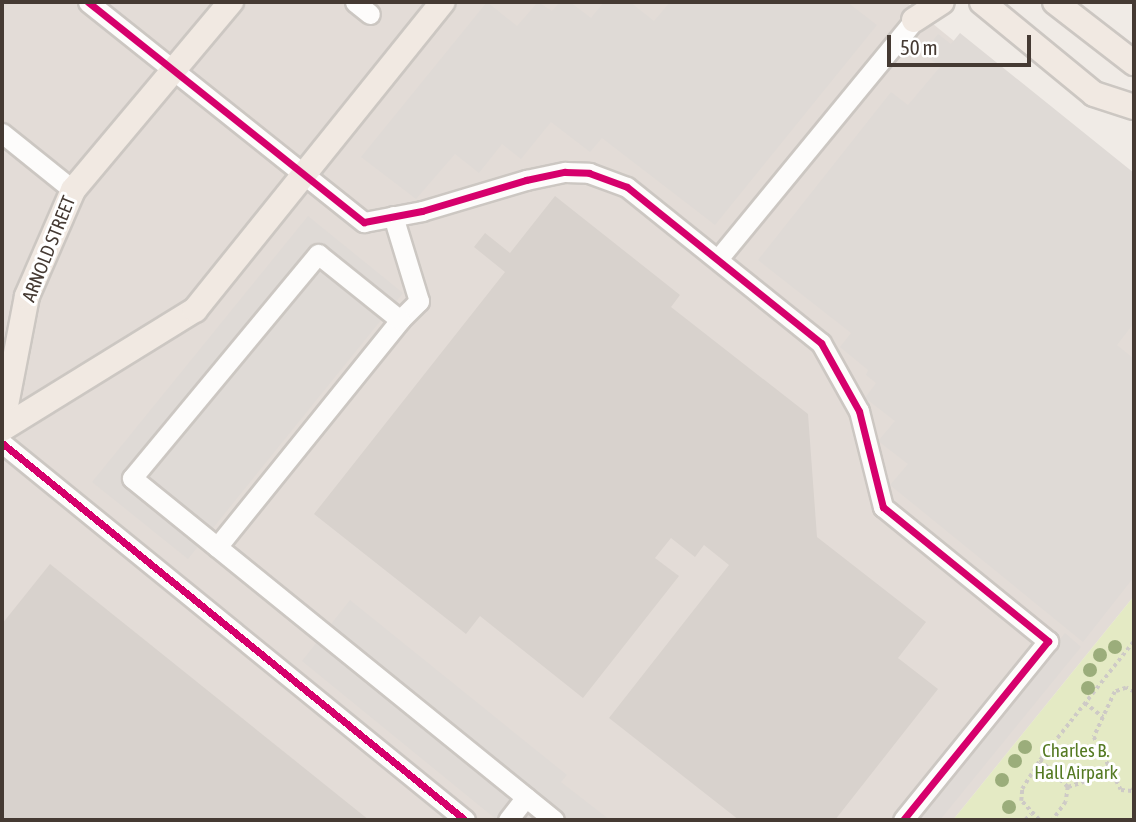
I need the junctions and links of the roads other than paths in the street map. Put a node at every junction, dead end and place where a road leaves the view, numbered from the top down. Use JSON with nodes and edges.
{"nodes":[{"id":1,"x":88,"y":2,"type":"edge"},
{"id":2,"x":231,"y":2,"type":"edge"},
{"id":3,"x":443,"y":2,"type":"edge"},
{"id":4,"x":942,"y":2,"type":"edge"},
{"id":5,"x":982,"y":2,"type":"edge"},
{"id":6,"x":1055,"y":2,"type":"edge"},
{"id":7,"x":914,"y":11,"type":"edge"},
{"id":8,"x":1134,"y":63,"type":"edge"},
{"id":9,"x":174,"y":73,"type":"junction"},
{"id":10,"x":1134,"y":107,"type":"edge"},
{"id":11,"x":2,"y":133,"type":"edge"},
{"id":12,"x":305,"y":176,"type":"junction"},
{"id":13,"x":73,"y":190,"type":"junction"},
{"id":14,"x":393,"y":216,"type":"junction"},
{"id":15,"x":718,"y":259,"type":"junction"},
{"id":16,"x":400,"y":320,"type":"junction"},
{"id":17,"x":2,"y":427,"type":"edge"},
{"id":18,"x":2,"y":443,"type":"edge"},
{"id":19,"x":217,"y":547,"type":"junction"},
{"id":20,"x":526,"y":797,"type":"junction"},
{"id":21,"x":465,"y":820,"type":"edge"},
{"id":22,"x":508,"y":820,"type":"edge"},
{"id":23,"x":554,"y":820,"type":"edge"},
{"id":24,"x":903,"y":820,"type":"edge"}],
"edges":[{"from":1,"to":9,"type":"street"},
{"from":2,"to":9,"type":"main road","name":"ARNOLD STREET"},
{"from":3,"to":12,"type":"main road"},
{"from":4,"to":7,"type":"main road"},
{"from":5,"to":10,"type":"main road"},
{"from":6,"to":8,"type":"main road"},
{"from":7,"to":15,"type":"street"},
{"from":9,"to":12,"type":"street"},
{"from":9,"to":13,"type":"main road","name":"ARNOLD STREET"},
{"from":11,"to":13,"type":"street"},
{"from":12,"to":14,"type":"street"},
{"from":12,"to":17,"type":"main road"},
{"from":13,"to":17,"type":"main road","name":"ARNOLD STREET"},
{"from":14,"to":15,"type":"street"},
{"from":14,"to":16,"type":"street"},
{"from":15,"to":24,"type":"street"},
{"from":16,"to":19,"type":"street"},
{"from":16,"to":19,"type":"street"},
{"from":18,"to":21,"type":"street"},
{"from":19,"to":20,"type":"street"},
{"from":20,"to":22,"type":"street"},
{"from":20,"to":23,"type":"street"}]}
